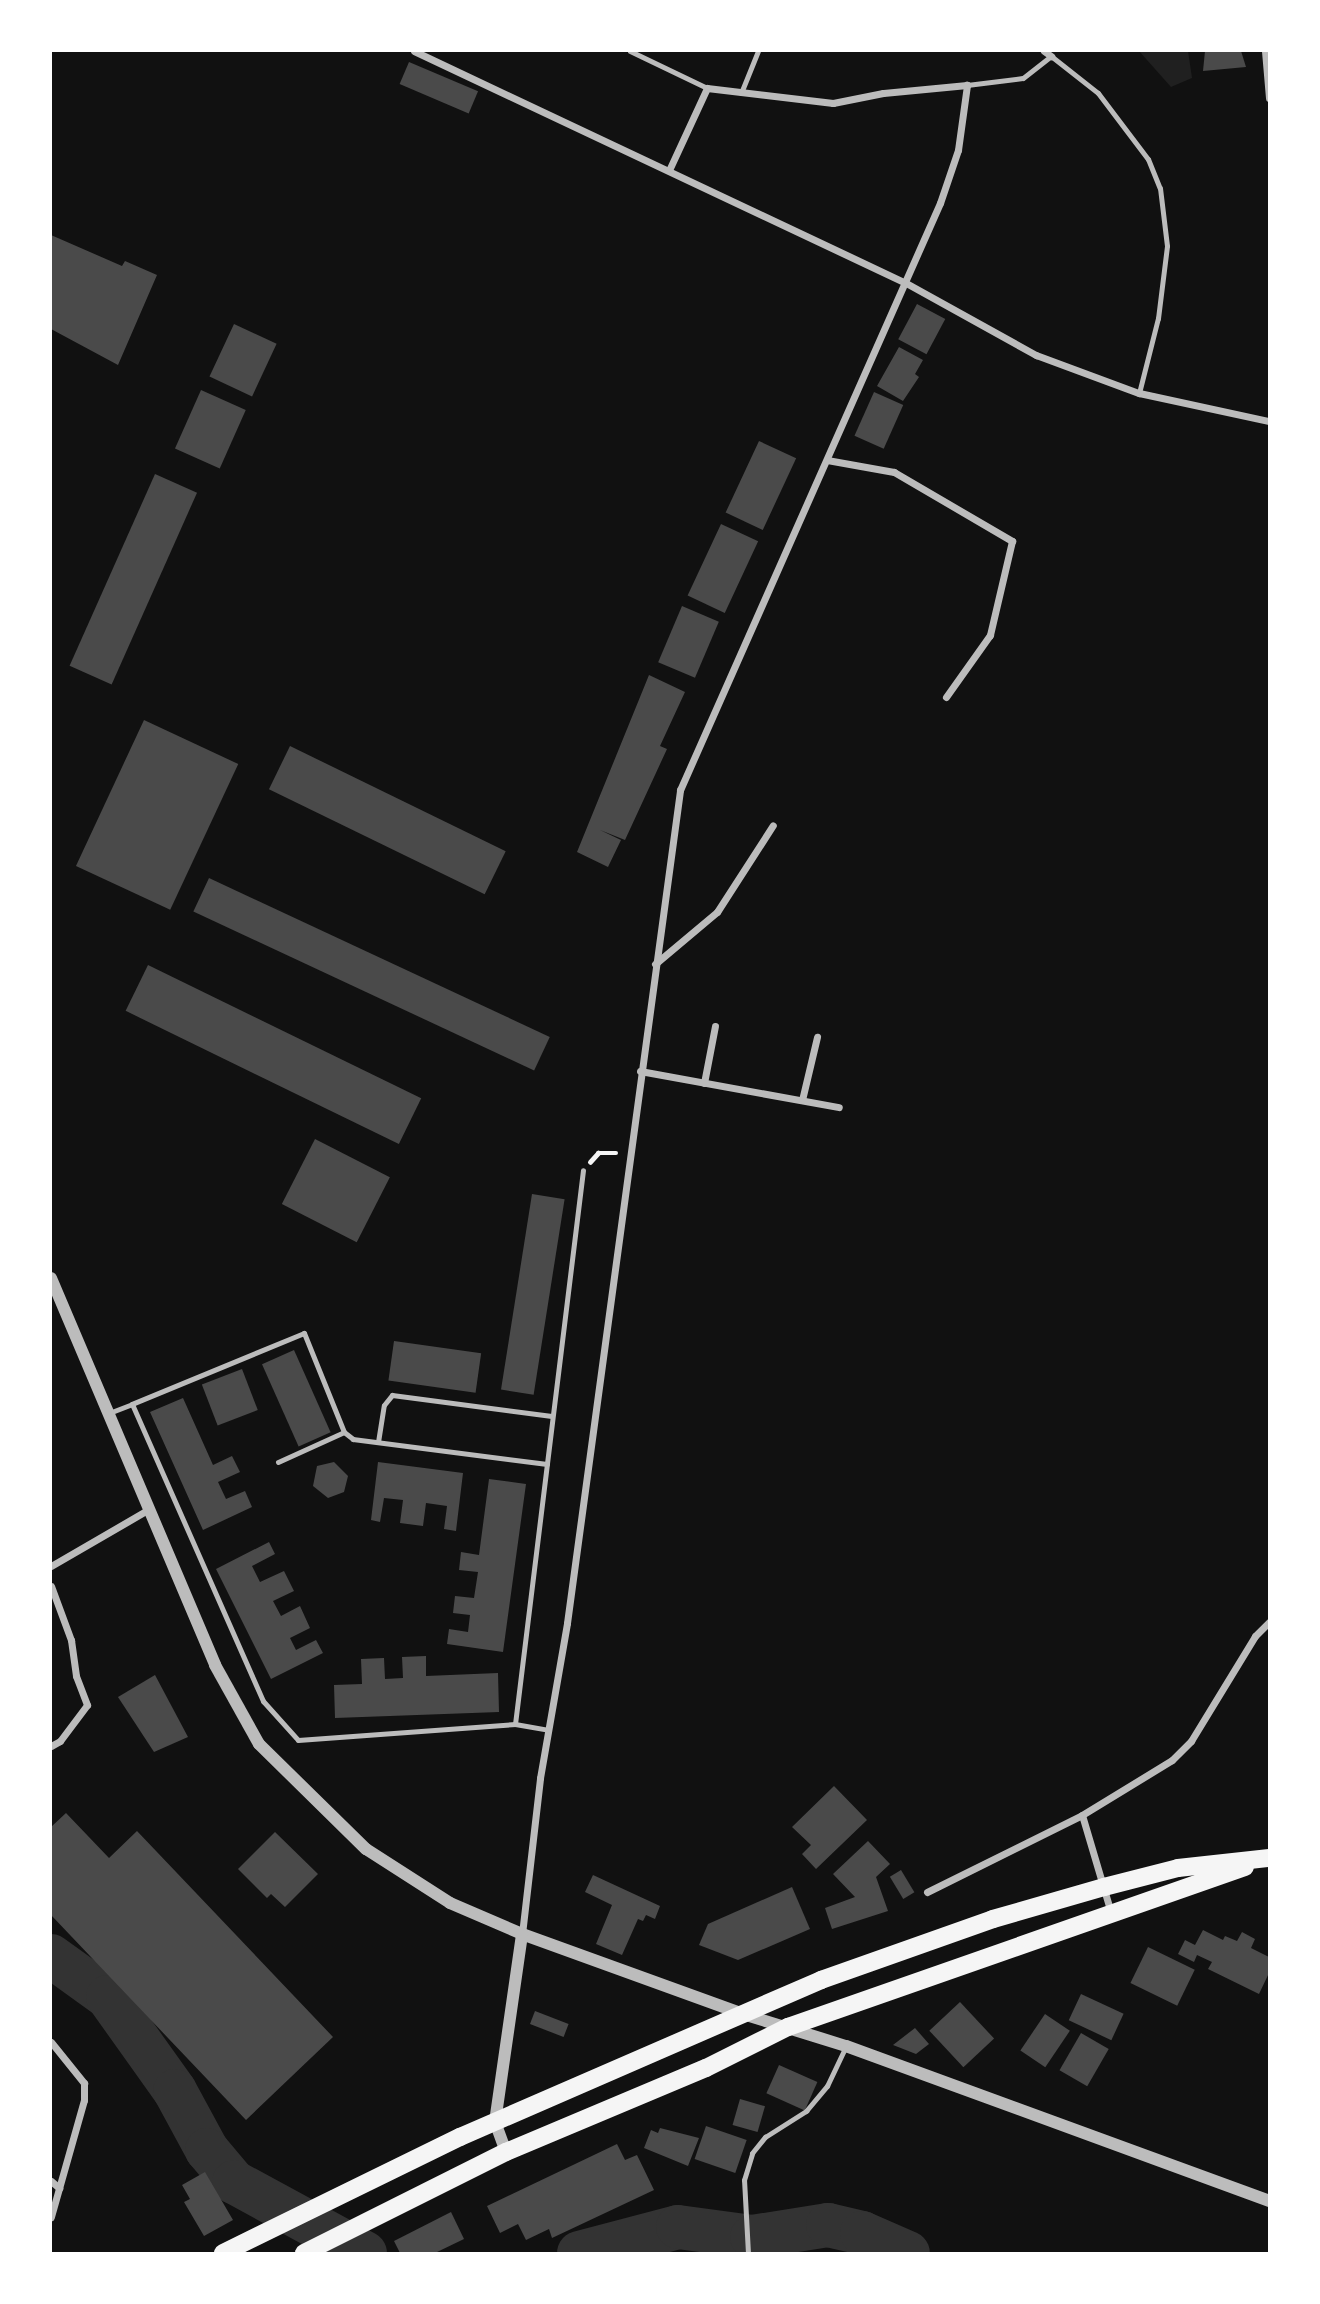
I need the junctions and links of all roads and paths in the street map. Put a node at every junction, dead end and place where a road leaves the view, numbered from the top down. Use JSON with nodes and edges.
{"nodes":[{"id":1,"x":414,"y":51,"type":"edge"},
{"id":2,"x":630,"y":51,"type":"edge"},
{"id":3,"x":758,"y":51,"type":"edge"},
{"id":4,"x":1044,"y":51,"type":"edge"},
{"id":5,"x":1265,"y":51,"type":"edge"},
{"id":6,"x":1052,"y":56,"type":"junction"},
{"id":7,"x":967,"y":85,"type":"junction"},
{"id":8,"x":707,"y":88,"type":"junction"},
{"id":9,"x":741,"y":93,"type":"junction"},
{"id":10,"x":1269,"y":98,"type":"edge"},
{"id":11,"x":670,"y":168,"type":"junction"},
{"id":12,"x":906,"y":283,"type":"junction"},
{"id":13,"x":1139,"y":393,"type":"junction"},
{"id":14,"x":1269,"y":421,"type":"edge"},
{"id":15,"x":827,"y":460,"type":"junction"},
{"id":16,"x":946,"y":697,"type":"dead end"},
{"id":17,"x":773,"y":825,"type":"dead end"},
{"id":18,"x":655,"y":964,"type":"junction"},
{"id":19,"x":715,"y":1026,"type":"dead end"},
{"id":20,"x":817,"y":1037,"type":"dead end"},
{"id":21,"x":640,"y":1071,"type":"junction"},
{"id":22,"x":704,"y":1083,"type":"junction"},
{"id":23,"x":802,"y":1100,"type":"junction"},
{"id":24,"x":839,"y":1107,"type":"dead end"},
{"id":25,"x":583,"y":1170,"type":"dead end"},
{"id":26,"x":51,"y":1278,"type":"edge"},
{"id":27,"x":132,"y":1404,"type":"junction"},
{"id":28,"x":106,"y":1414,"type":"junction"},
{"id":29,"x":552,"y":1416,"type":"junction"},
{"id":30,"x":344,"y":1432,"type":"junction"},
{"id":31,"x":378,"y":1442,"type":"junction"},
{"id":32,"x":278,"y":1462,"type":"dead end"},
{"id":33,"x":547,"y":1464,"type":"junction"},
{"id":34,"x":146,"y":1511,"type":"junction"},
{"id":35,"x":51,"y":1566,"type":"edge"},
{"id":36,"x":51,"y":1586,"type":"edge"},
{"id":37,"x":1269,"y":1622,"type":"edge"},
{"id":38,"x":515,"y":1724,"type":"junction"},
{"id":39,"x":548,"y":1730,"type":"junction"},
{"id":40,"x":51,"y":1746,"type":"edge"},
{"id":41,"x":1082,"y":1815,"type":"junction"},
{"id":42,"x":1269,"y":1858,"type":"edge"},
{"id":43,"x":1104,"y":1887,"type":"junction"},
{"id":44,"x":927,"y":1892,"type":"dead end"},
{"id":45,"x":1112,"y":1917,"type":"junction"},
{"id":46,"x":522,"y":1934,"type":"junction"},
{"id":47,"x":743,"y":2014,"type":"junction"},
{"id":48,"x":788,"y":2027,"type":"junction"},
{"id":49,"x":51,"y":2042,"type":"edge"},
{"id":50,"x":846,"y":2046,"type":"junction"},
{"id":51,"x":495,"y":2122,"type":"junction"},
{"id":52,"x":506,"y":2152,"type":"junction"},
{"id":53,"x":51,"y":2181,"type":"edge"},
{"id":54,"x":59,"y":2188,"type":"junction"},
{"id":55,"x":1269,"y":2202,"type":"edge"},
{"id":56,"x":51,"y":2217,"type":"edge"},
{"id":57,"x":312,"y":2251,"type":"edge"},
{"id":58,"x":223,"y":2253,"type":"edge"},
{"id":59,"x":748,"y":2253,"type":"edge"}],
"edges":[{"from":1,"to":11,"type":"street"},
{"from":2,"to":8,"type":"lane"},
{"from":3,"to":9,"type":"lane"},
{"from":4,"to":6,"type":"street"},
{"from":5,"to":10,"type":"street"},
{"from":6,"to":7,"type":"lane"},
{"from":6,"to":13,"type":"lane"},
{"from":7,"to":9,"type":"street"},
{"from":7,"to":12,"type":"street"},
{"from":8,"to":9,"type":"street"},
{"from":8,"to":11,"type":"street"},
{"from":11,"to":12,"type":"street"},
{"from":12,"to":13,"type":"street"},
{"from":12,"to":15,"type":"street"},
{"from":13,"to":14,"type":"street"},
{"from":15,"to":16,"type":"street"},
{"from":15,"to":18,"type":"street"},
{"from":17,"to":18,"type":"street"},
{"from":18,"to":21,"type":"street"},
{"from":19,"to":22,"type":"street"},
{"from":20,"to":23,"type":"street"},
{"from":21,"to":22,"type":"street"},
{"from":21,"to":39,"type":"street"},
{"from":22,"to":23,"type":"street"},
{"from":23,"to":24,"type":"street"},
{"from":25,"to":29,"type":"lane"},
{"from":26,"to":28,"type":"street"},
{"from":27,"to":28,"type":"lane"},
{"from":27,"to":30,"type":"lane"},
{"from":27,"to":38,"type":"lane"},
{"from":28,"to":34,"type":"street"},
{"from":29,"to":31,"type":"lane"},
{"from":29,"to":33,"type":"lane"},
{"from":30,"to":31,"type":"lane"},
{"from":30,"to":32,"type":"lane"},
{"from":31,"to":33,"type":"lane"},
{"from":33,"to":38,"type":"lane"},
{"from":34,"to":35,"type":"street"},
{"from":34,"to":46,"type":"street"},
{"from":36,"to":40,"type":"street"},
{"from":37,"to":41,"type":"street"},
{"from":38,"to":39,"type":"lane"},
{"from":39,"to":46,"type":"street"},
{"from":41,"to":43,"type":"street"},
{"from":41,"to":44,"type":"street"},
{"from":42,"to":43,"type":"main road"},
{"from":42,"to":45,"type":"main road"},
{"from":43,"to":45,"type":"street"},
{"from":43,"to":47,"type":"main road"},
{"from":45,"to":48,"type":"main road"},
{"from":46,"to":47,"type":"street"},
{"from":46,"to":51,"type":"street"},
{"from":47,"to":48,"type":"street"},
{"from":47,"to":51,"type":"main road"},
{"from":48,"to":50,"type":"street"},
{"from":48,"to":52,"type":"main road"},
{"from":49,"to":54,"type":"street"},
{"from":50,"to":55,"type":"street"},
{"from":50,"to":59,"type":"lane"},
{"from":51,"to":52,"type":"street"},
{"from":51,"to":58,"type":"main road"},
{"from":52,"to":57,"type":"main road"},
{"from":53,"to":54,"type":"street"},
{"from":54,"to":56,"type":"street"}]}
